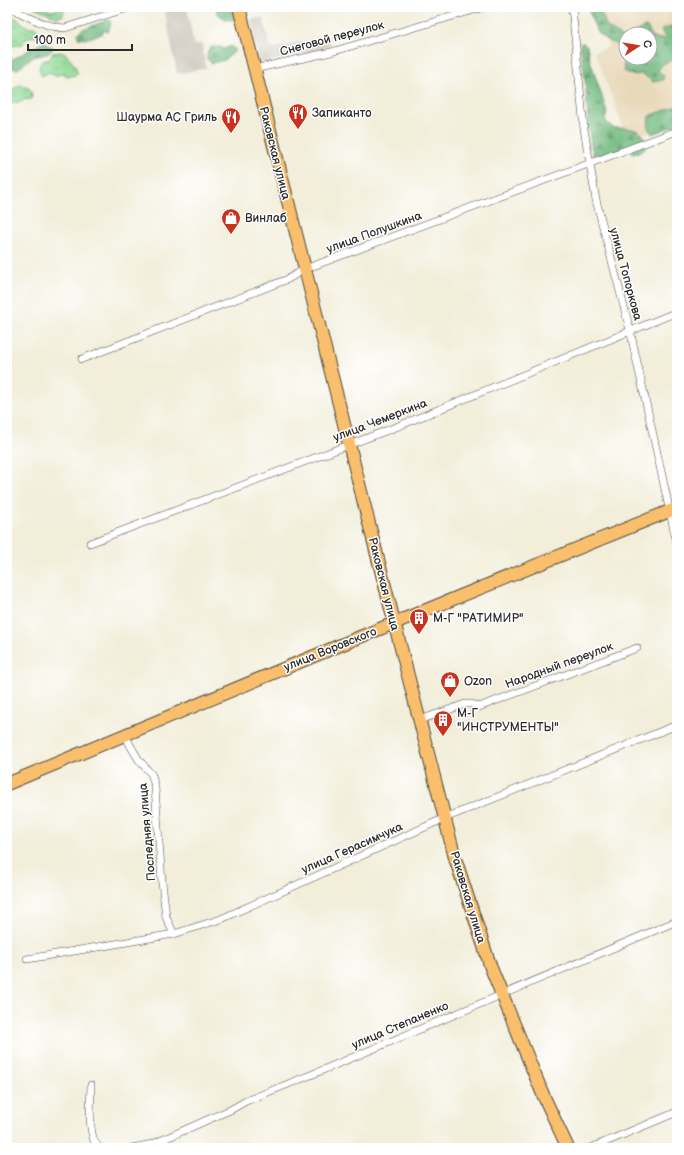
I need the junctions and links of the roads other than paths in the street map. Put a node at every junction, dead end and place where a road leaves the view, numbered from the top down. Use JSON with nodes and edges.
{"nodes":[{"id":1,"x":9,"y":7,"type":"edge"},
{"id":2,"x":131,"y":7,"type":"edge"},
{"id":3,"x":239,"y":7,"type":"edge"},
{"id":4,"x":484,"y":7,"type":"edge"},
{"id":5,"x":572,"y":7,"type":"edge"},
{"id":6,"x":254,"y":69,"type":"junction"},
{"id":7,"x":677,"y":131,"type":"edge"},
{"id":8,"x":589,"y":164,"type":"junction"},
{"id":9,"x":305,"y":269,"type":"junction"},
{"id":10,"x":677,"y":312,"type":"edge"},
{"id":11,"x":630,"y":330,"type":"junction"},
{"id":12,"x":82,"y":360,"type":"dead end"},
{"id":13,"x":349,"y":443,"type":"junction"},
{"id":14,"x":674,"y":510,"type":"edge"},
{"id":15,"x":90,"y":544,"type":"dead end"},
{"id":16,"x":677,"y":544,"type":"edge"},
{"id":17,"x":394,"y":623,"type":"junction"},
{"id":18,"x":637,"y":648,"type":"dead end"},
{"id":19,"x":420,"y":720,"type":"junction"},
{"id":20,"x":677,"y":725,"type":"edge"},
{"id":21,"x":126,"y":734,"type":"junction"},
{"id":22,"x":7,"y":784,"type":"edge"},
{"id":23,"x":445,"y":818,"type":"junction"},
{"id":24,"x":677,"y":921,"type":"edge"},
{"id":25,"x":174,"y":934,"type":"junction"},
{"id":26,"x":27,"y":959,"type":"dead end"},
{"id":27,"x":501,"y":994,"type":"junction"},
{"id":28,"x":91,"y":1085,"type":"dead end"},
{"id":29,"x":677,"y":1112,"type":"edge"},
{"id":30,"x":102,"y":1148,"type":"edge"},
{"id":31,"x":132,"y":1148,"type":"edge"},
{"id":32,"x":568,"y":1148,"type":"edge"},
{"id":33,"x":591,"y":1148,"type":"edge"}],
"edges":[{"from":1,"to":2,"type":"street"},
{"from":3,"to":6,"type":"main road","name":"Раковская улица"},
{"from":4,"to":6,"type":"street","name":"Снеговой переулок"},
{"from":5,"to":8,"type":"street","name":"улица Топоркова"},
{"from":6,"to":9,"type":"main road","name":"Раковская улица"},
{"from":7,"to":8,"type":"street","name":"улица Полушкина"},
{"from":8,"to":9,"type":"street","name":"улица Полушкина"},
{"from":8,"to":11,"type":"street","name":"улица Топоркова"},
{"from":9,"to":12,"type":"street","name":"улица Полушкина"},
{"from":9,"to":13,"type":"main road","name":"Раковская улица"},
{"from":10,"to":11,"type":"street","name":"улица Чемеркина"},
{"from":11,"to":13,"type":"street","name":"улица Чемеркина"},
{"from":11,"to":14,"type":"street","name":"улица Топоркова"},
{"from":13,"to":15,"type":"street","name":"улица Чемеркина"},
{"from":13,"to":17,"type":"main road","name":"Раковская улица"},
{"from":14,"to":16,"type":"street","name":"улица Топоркова"},
{"from":14,"to":17,"type":"main road","name":"улица Воровского"},
{"from":17,"to":19,"type":"main road","name":"Раковская улица"},
{"from":17,"to":21,"type":"main road","name":"улица Воровского"},
{"from":18,"to":19,"type":"street","name":"Народный переулок"},
{"from":19,"to":23,"type":"main road","name":"Раковская улица"},
{"from":20,"to":23,"type":"street","name":"улица Герасимчука"},
{"from":21,"to":22,"type":"main road","name":"улица Воровского"},
{"from":21,"to":25,"type":"street","name":"Последняя улица"},
{"from":23,"to":25,"type":"street","name":"улица Герасимчука"},
{"from":23,"to":27,"type":"main road","name":"Раковская улица"},
{"from":24,"to":27,"type":"street","name":"улица Степаненко"},
{"from":25,"to":26,"type":"street","name":"улица Герасимчука"},
{"from":27,"to":31,"type":"street","name":"улица Степаненко"},
{"from":27,"to":32,"type":"main road","name":"Раковская улица"},
{"from":28,"to":30,"type":"street"},
{"from":29,"to":33,"type":"street"}]}
